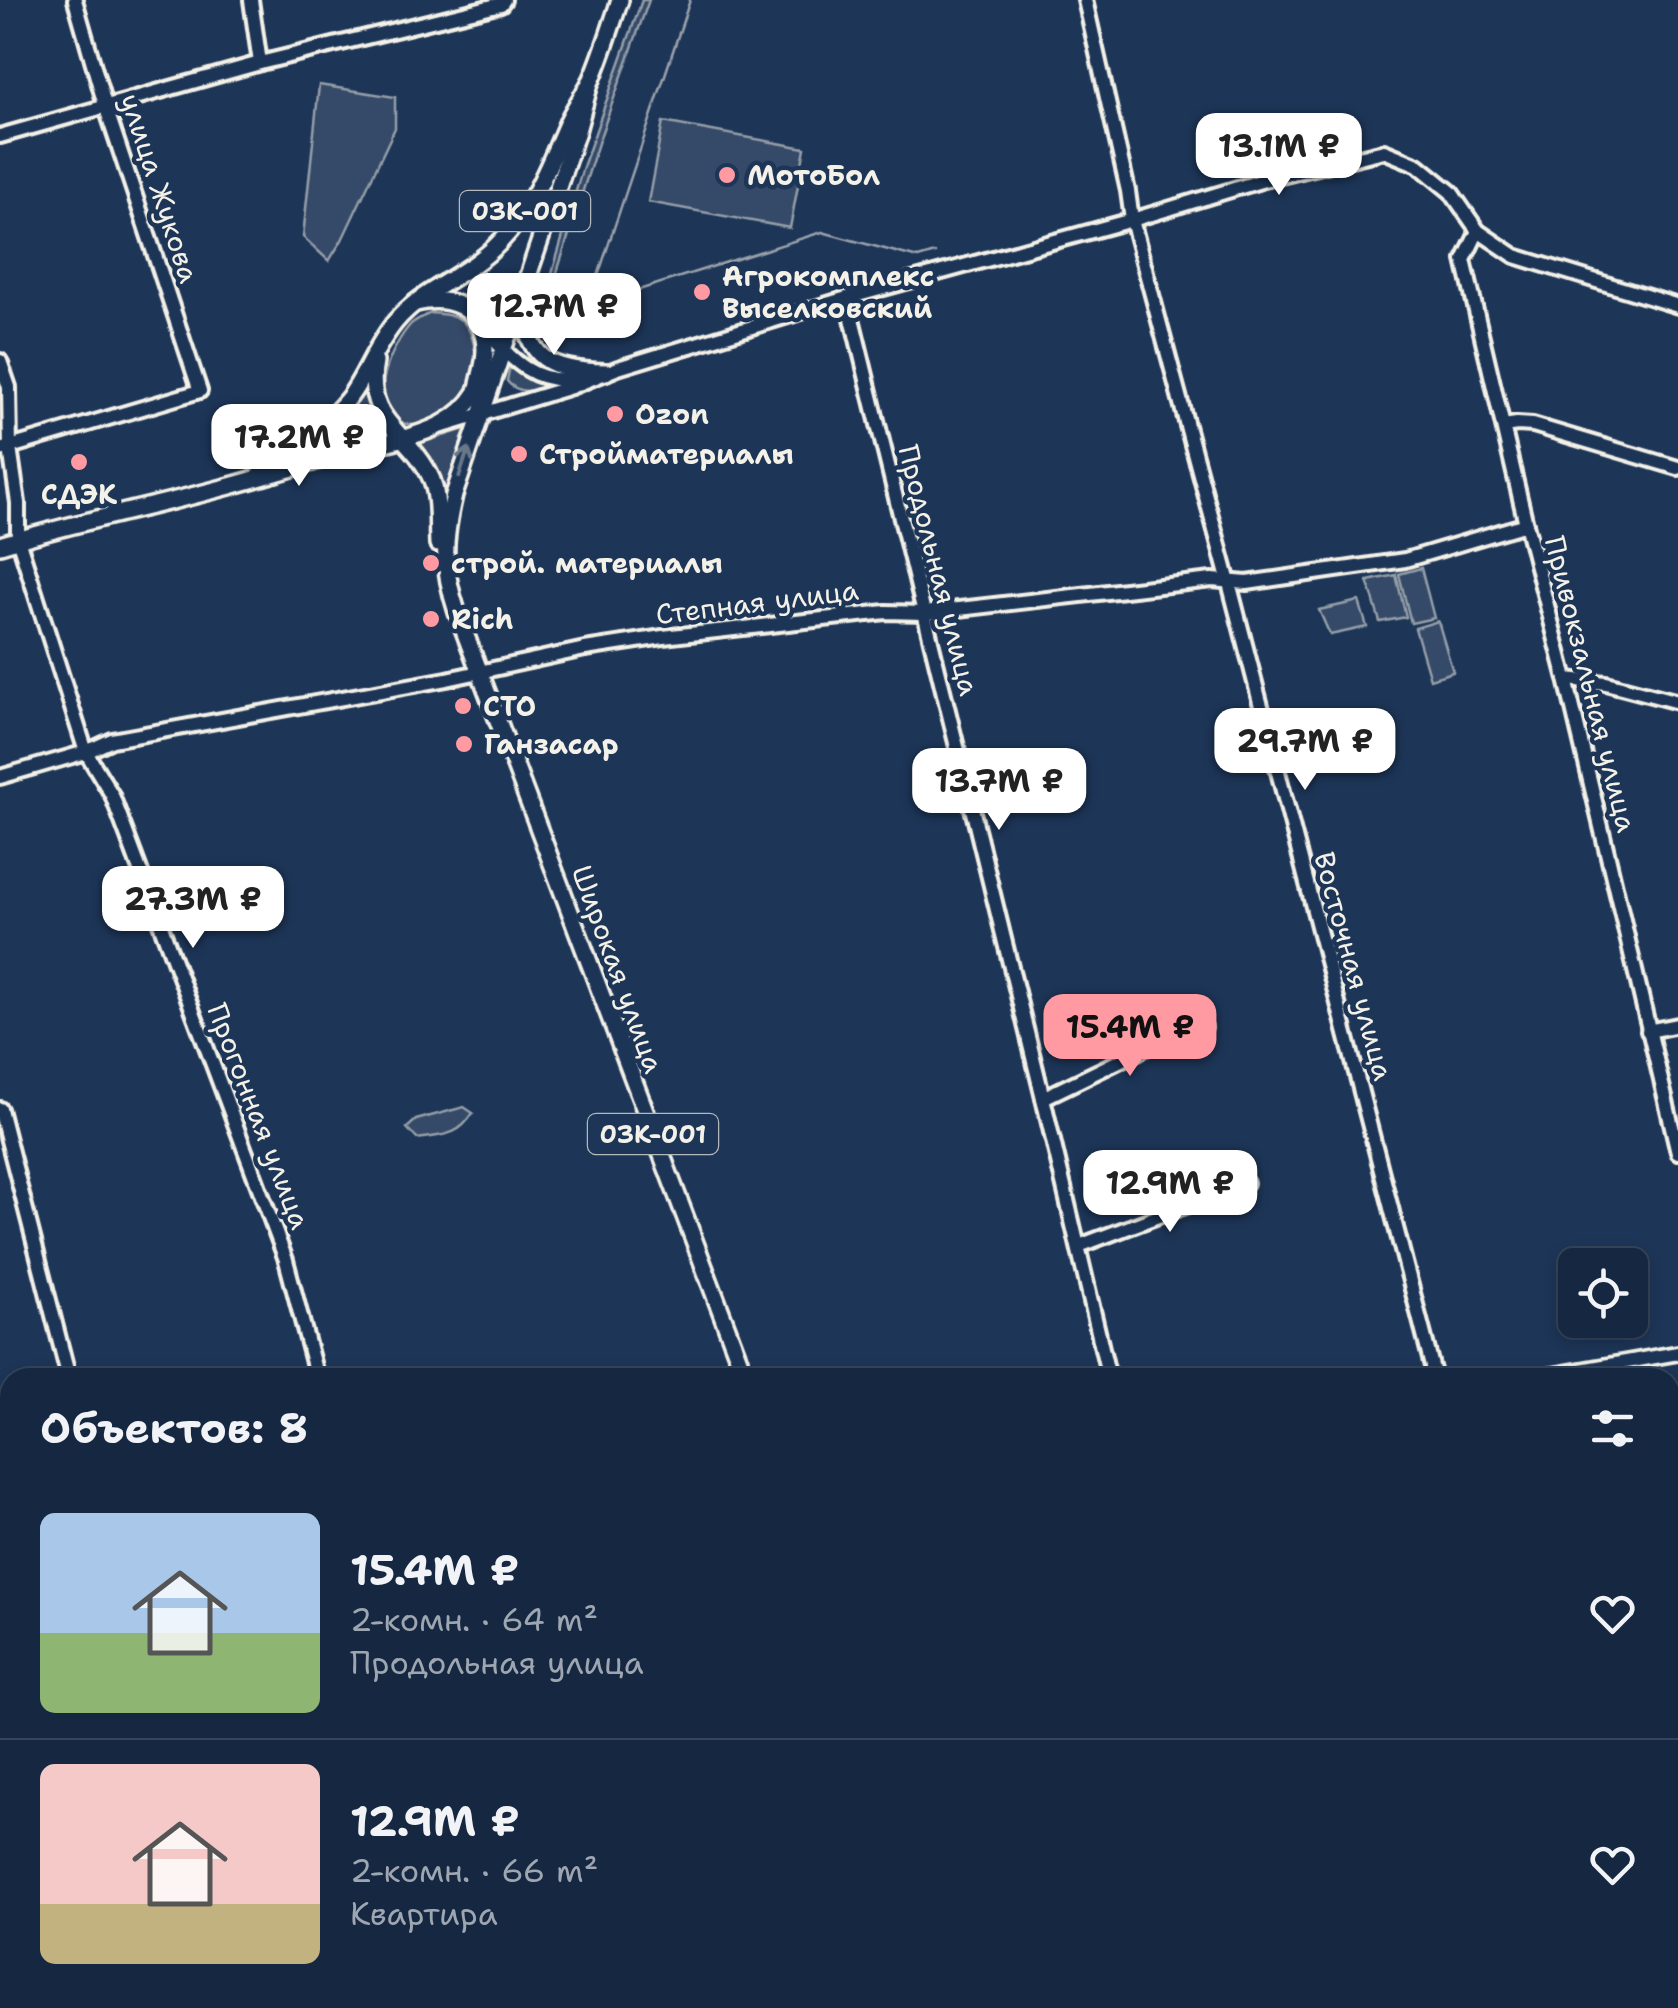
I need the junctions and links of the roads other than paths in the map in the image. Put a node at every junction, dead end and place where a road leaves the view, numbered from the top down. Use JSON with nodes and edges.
{"nodes":[{"id":1,"x":75,"y":0,"type":"edge"},
{"id":2,"x":250,"y":0,"type":"edge"},
{"id":3,"x":504,"y":0,"type":"edge"},
{"id":4,"x":620,"y":0,"type":"edge"},
{"id":5,"x":1085,"y":0,"type":"edge"},
{"id":6,"x":260,"y":64,"type":"junction"},
{"id":7,"x":590,"y":83,"type":"junction"},
{"id":8,"x":105,"y":106,"type":"junction"},
{"id":9,"x":0,"y":136,"type":"edge"},
{"id":10,"x":1132,"y":220,"type":"junction"},
{"id":11,"x":1478,"y":231,"type":"junction"},
{"id":12,"x":524,"y":287,"type":"junction"},
{"id":13,"x":847,"y":298,"type":"junction"},
{"id":14,"x":416,"y":303,"type":"junction"},
{"id":15,"x":1678,"y":306,"type":"edge"},
{"id":16,"x":469,"y":311,"type":"junction"},
{"id":17,"x":502,"y":348,"type":"junction"},
{"id":18,"x":377,"y":352,"type":"junction"},
{"id":19,"x":0,"y":361,"type":"edge"},
{"id":20,"x":484,"y":362,"type":"junction"},
{"id":21,"x":606,"y":372,"type":"junction"},
{"id":22,"x":488,"y":392,"type":"junction"},
{"id":23,"x":479,"y":417,"type":"junction"},
{"id":24,"x":1504,"y":426,"type":"junction"},
{"id":25,"x":422,"y":432,"type":"junction"},
{"id":26,"x":402,"y":437,"type":"junction"},
{"id":27,"x":5,"y":449,"type":"edge"},
{"id":28,"x":355,"y":449,"type":"junction"},
{"id":29,"x":422,"y":463,"type":"junction"},
{"id":30,"x":1678,"y":468,"type":"edge"},
{"id":31,"x":230,"y":486,"type":"junction"},
{"id":32,"x":1526,"y":524,"type":"junction"},
{"id":33,"x":18,"y":539,"type":"junction"},
{"id":34,"x":0,"y":544,"type":"edge"},
{"id":35,"x":446,"y":577,"type":"junction"},
{"id":36,"x":1228,"y":581,"type":"junction"},
{"id":37,"x":924,"y":612,"type":"junction"},
{"id":38,"x":480,"y":671,"type":"junction"},
{"id":39,"x":1566,"y":678,"type":"junction"},
{"id":40,"x":1678,"y":702,"type":"edge"},
{"id":41,"x":86,"y":752,"type":"junction"},
{"id":42,"x":0,"y":777,"type":"edge"},
{"id":43,"x":1678,"y":1024,"type":"edge"},
{"id":44,"x":1204,"y":1027,"type":"dead end"},
{"id":45,"x":1648,"y":1031,"type":"junction"},
{"id":46,"x":1043,"y":1098,"type":"junction"},
{"id":47,"x":0,"y":1109,"type":"edge"},
{"id":48,"x":1678,"y":1152,"type":"edge"},
{"id":49,"x":1246,"y":1184,"type":"dead end"},
{"id":50,"x":1078,"y":1246,"type":"junction"},
{"id":51,"x":1678,"y":1353,"type":"edge"},
{"id":52,"x":65,"y":1368,"type":"edge"},
{"id":53,"x":314,"y":1368,"type":"edge"},
{"id":54,"x":742,"y":1368,"type":"edge"},
{"id":55,"x":1107,"y":1368,"type":"edge"},
{"id":56,"x":1432,"y":1368,"type":"edge"},
{"id":57,"x":1592,"y":1368,"type":"edge"}],
"edges":[{"from":1,"to":8,"type":"street","name":"улица Жукова"},
{"from":2,"to":6,"type":"street"},
{"from":3,"to":6,"type":"street"},
{"from":4,"to":7,"type":"main road","number":"03К-001"},
{"from":5,"to":10,"type":"street","name":"Восточная улица"},
{"from":6,"to":8,"type":"street"},
{"from":7,"to":12,"type":"main road","number":"03К-001"},
{"from":7,"to":14,"type":"main road","number":"03К-001"},
{"from":8,"to":9,"type":"street"},
{"from":8,"to":27,"type":"street","name":"улица Жукова"},
{"from":10,"to":11,"type":"street"},
{"from":10,"to":13,"type":"street"},
{"from":10,"to":36,"type":"street","name":"Восточная улица"},
{"from":11,"to":15,"type":"street"},
{"from":11,"to":24,"type":"street","name":"Привокзальная улица"},
{"from":12,"to":17,"type":"main road","number":"03К-001"},
{"from":12,"to":21,"type":"main road","number":"03К-001"},
{"from":13,"to":21,"type":"street"},
{"from":13,"to":37,"type":"street","name":"Продольная улица"},
{"from":14,"to":16,"type":"main road"},
{"from":14,"to":18,"type":"main road","number":"03К-001"},
{"from":16,"to":17,"type":"street"},
{"from":16,"to":20,"type":"main road"},
{"from":17,"to":21,"type":"street"},
{"from":17,"to":22,"type":"main road","number":"03К-001"},
{"from":18,"to":26,"type":"main road","number":"03К-001"},
{"from":18,"to":31,"type":"main road","number":"03К-001"},
{"from":19,"to":27,"type":"street","name":"Прогонная улица"},
{"from":20,"to":22,"type":"main road"},
{"from":20,"to":25,"type":"main road"},
{"from":21,"to":23,"type":"street"},
{"from":22,"to":23,"type":"main road","number":"03К-001"},
{"from":23,"to":25,"type":"street"},
{"from":35,"to":23,"type":"main road","number":"03К-001","one_way":true},
{"from":24,"to":30,"type":"street"},
{"from":24,"to":32,"type":"street","name":"Привокзальная улица"},
{"from":25,"to":26,"type":"main road"},
{"from":26,"to":28,"type":"main road"},
{"from":26,"to":29,"type":"main road","number":"03К-001"},
{"from":27,"to":33,"type":"street","name":"Прогонная улица"},
{"from":28,"to":29,"type":"main road"},
{"from":28,"to":31,"type":"main road"},
{"from":29,"to":35,"type":"main road","number":"03К-001"},
{"from":31,"to":33,"type":"main road"},
{"from":32,"to":36,"type":"street","name":"Степная улица"},
{"from":32,"to":39,"type":"street","name":"Привокзальная улица"},
{"from":33,"to":34,"type":"main road"},
{"from":33,"to":41,"type":"street","name":"Прогонная улица"},
{"from":35,"to":38,"type":"main road","name":"Широкая улица","number":"03К-001"},
{"from":36,"to":37,"type":"street","name":"Степная улица"},
{"from":36,"to":56,"type":"street","name":"Восточная улица"},
{"from":37,"to":38,"type":"street","name":"Степная улица"},
{"from":37,"to":46,"type":"street","name":"Продольная улица"},
{"from":38,"to":41,"type":"street","name":"Степная улица"},
{"from":38,"to":54,"type":"main road","name":"Широкая улица","number":"03К-001"},
{"from":39,"to":40,"type":"street"},
{"from":39,"to":45,"type":"street","name":"Привокзальная улица"},
{"from":41,"to":42,"type":"street","name":"Степная улица"},
{"from":41,"to":53,"type":"street","name":"Прогонная улица"},
{"from":43,"to":45,"type":"street"},
{"from":44,"to":46,"type":"street"},
{"from":45,"to":48,"type":"street","name":"Привокзальная улица"},
{"from":46,"to":50,"type":"street","name":"Продольная улица"},
{"from":47,"to":52,"type":"street"},
{"from":49,"to":50,"type":"street"},
{"from":50,"to":55,"type":"street","name":"Продольная улица"},
{"from":51,"to":57,"type":"street"}]}
